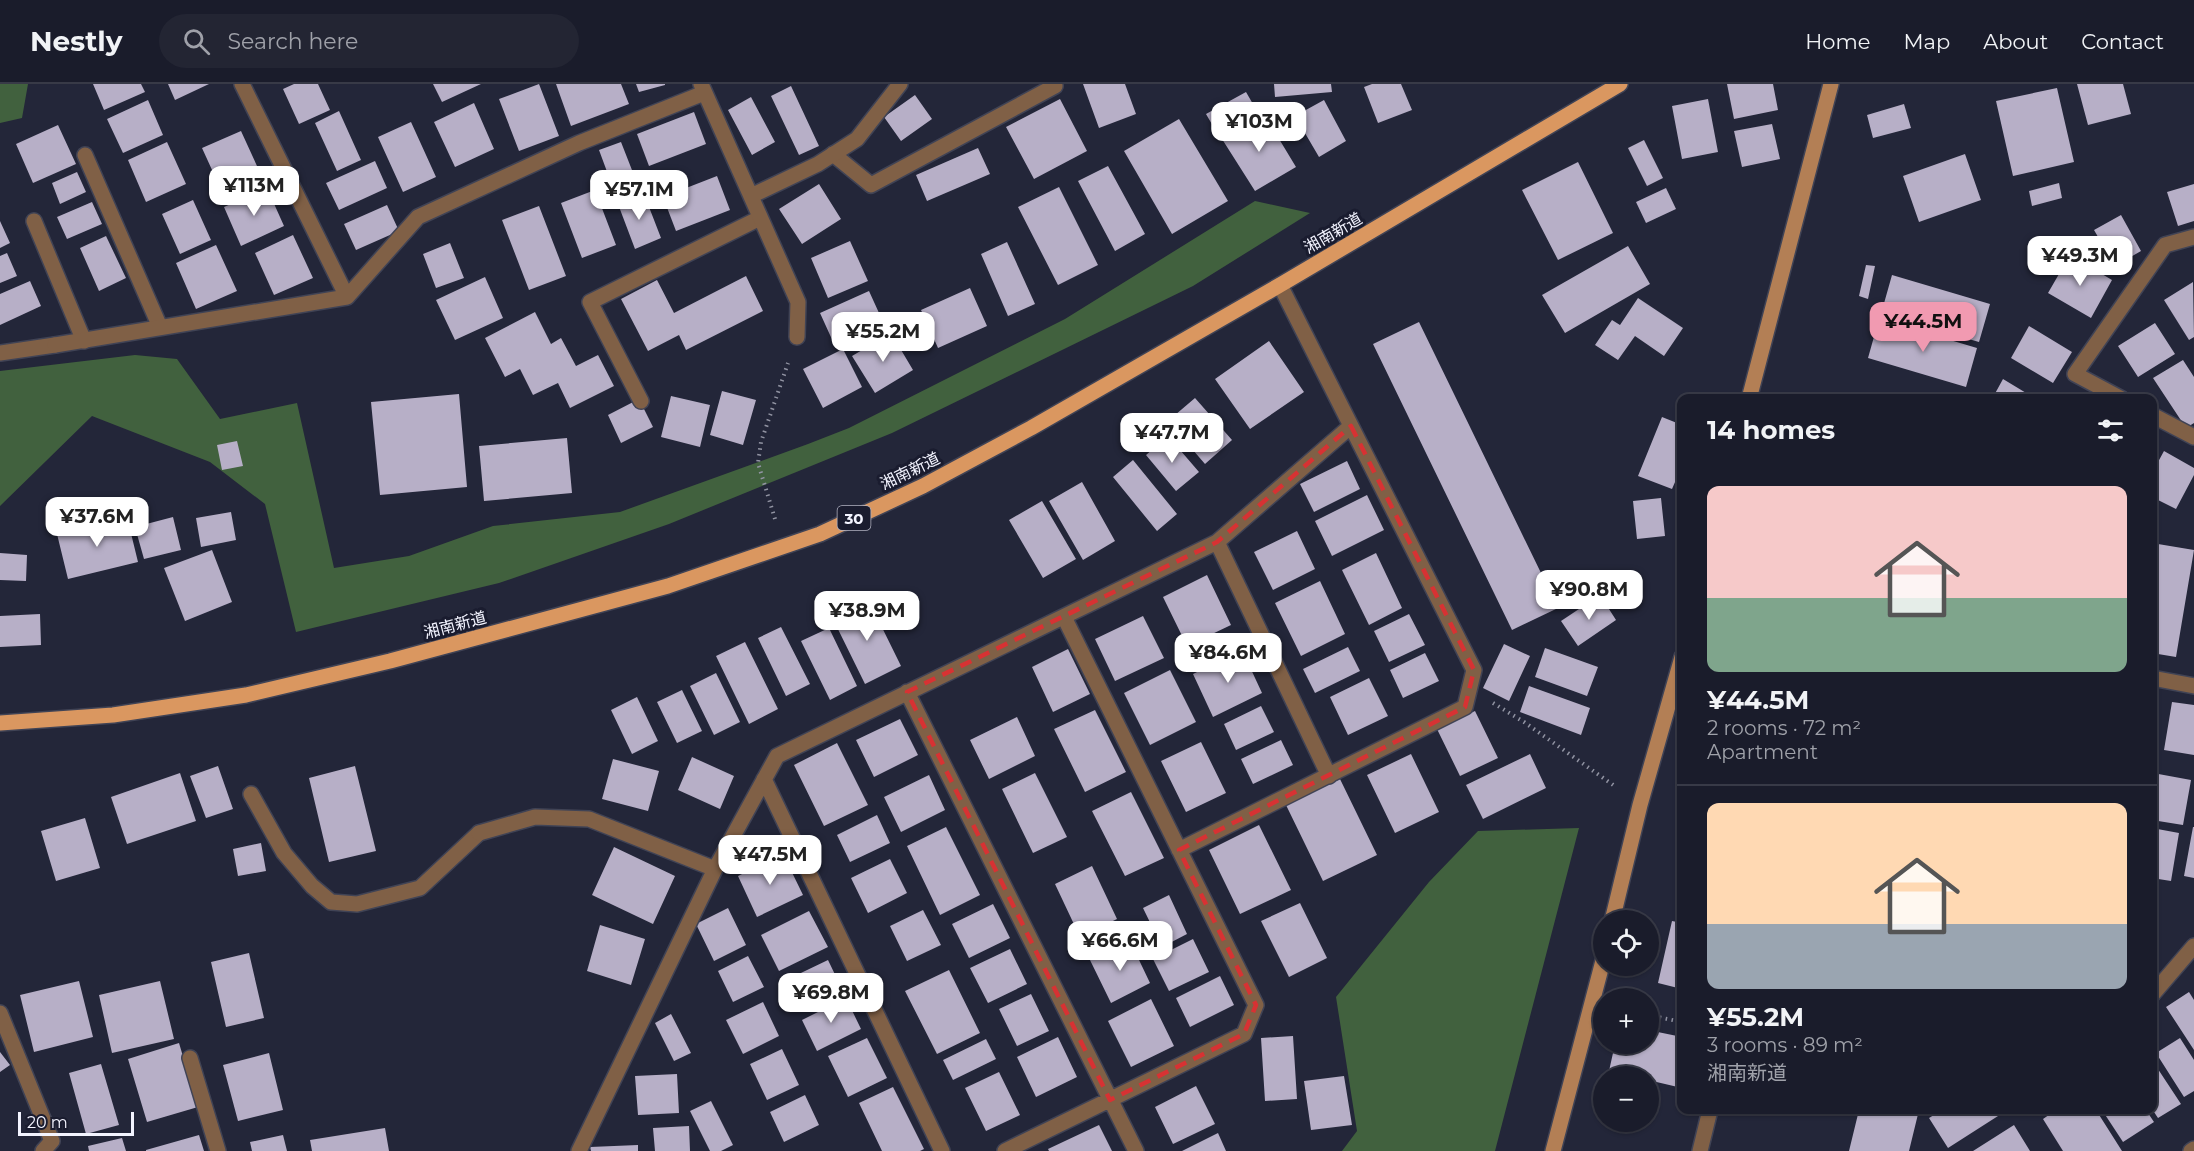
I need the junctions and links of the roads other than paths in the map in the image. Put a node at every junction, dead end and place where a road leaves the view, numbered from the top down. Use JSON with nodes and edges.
{"nodes":[{"id":1,"x":242,"y":84,"type":"edge"},
{"id":2,"x":900,"y":84,"type":"edge"},
{"id":3,"x":1620,"y":84,"type":"edge"},
{"id":4,"x":1831,"y":84,"type":"edge"},
{"id":5,"x":1055,"y":86,"type":"dead end"},
{"id":6,"x":703,"y":88,"type":"edge"},
{"id":7,"x":833,"y":154,"type":"junction"},
{"id":8,"x":86,"y":155,"type":"dead end"},
{"id":9,"x":751,"y":196,"type":"junction"},
{"id":10,"x":760,"y":218,"type":"junction"},
{"id":11,"x":34,"y":221,"type":"dead end"},
{"id":12,"x":2194,"y":237,"type":"edge"},
{"id":13,"x":1280,"y":285,"type":"junction"},
{"id":14,"x":347,"y":297,"type":"junction"},
{"id":15,"x":160,"y":327,"type":"junction"},
{"id":16,"x":797,"y":337,"type":"road end"},
{"id":17,"x":84,"y":341,"type":"junction"},
{"id":18,"x":0,"y":353,"type":"edge"},
{"id":19,"x":1750,"y":394,"type":"edge"},
{"id":20,"x":2113,"y":394,"type":"edge"},
{"id":21,"x":641,"y":401,"type":"dead end"},
{"id":22,"x":2157,"y":418,"type":"edge"},
{"id":23,"x":1351,"y":426,"type":"junction"},
{"id":24,"x":2194,"y":437,"type":"edge"},
{"id":25,"x":1217,"y":542,"type":"junction"},
{"id":26,"x":1064,"y":616,"type":"junction"},
{"id":27,"x":1677,"y":675,"type":"edge"},
{"id":28,"x":2157,"y":679,"type":"edge"},
{"id":29,"x":2194,"y":686,"type":"edge"},
{"id":30,"x":907,"y":692,"type":"junction"},
{"id":31,"x":0,"y":723,"type":"edge"},
{"id":32,"x":1329,"y":776,"type":"junction"},
{"id":33,"x":764,"y":779,"type":"junction"},
{"id":34,"x":251,"y":794,"type":"dead end"},
{"id":35,"x":1179,"y":850,"type":"junction"},
{"id":36,"x":715,"y":869,"type":"junction"},
{"id":37,"x":1615,"y":910,"type":"edge"},
{"id":38,"x":2194,"y":946,"type":"edge"},
{"id":39,"x":1599,"y":976,"type":"edge"},
{"id":40,"x":2157,"y":989,"type":"edge"},
{"id":41,"x":0,"y":1013,"type":"edge"},
{"id":42,"x":190,"y":1058,"type":"dead end"},
{"id":43,"x":1110,"y":1100,"type":"junction"},
{"id":44,"x":1709,"y":1114,"type":"edge"},
{"id":45,"x":43,"y":1151,"type":"edge"},
{"id":46,"x":218,"y":1151,"type":"edge"},
{"id":47,"x":579,"y":1151,"type":"edge"},
{"id":48,"x":942,"y":1151,"type":"edge"},
{"id":49,"x":1005,"y":1151,"type":"edge"},
{"id":50,"x":1136,"y":1151,"type":"edge"},
{"id":51,"x":1552,"y":1151,"type":"edge"},
{"id":52,"x":1700,"y":1151,"type":"edge"}],
"edges":[{"from":1,"to":14,"type":"street"},
{"from":2,"to":7,"type":"street"},
{"from":3,"to":13,"type":"main road","name":"湘南新道","number":"30"},
{"from":4,"to":19,"type":"street"},
{"from":5,"to":7,"type":"street"},
{"from":6,"to":9,"type":"street"},
{"from":6,"to":14,"type":"street"},
{"from":7,"to":9,"type":"street"},
{"from":8,"to":15,"type":"street"},
{"from":9,"to":10,"type":"street"},
{"from":10,"to":16,"type":"street"},
{"from":10,"to":21,"type":"street"},
{"from":11,"to":17,"type":"street"},
{"from":12,"to":20,"type":"street"},
{"from":13,"to":23,"type":"street"},
{"from":13,"to":31,"type":"main road","name":"湘南新道","number":"30"},
{"from":14,"to":15,"type":"street"},
{"from":15,"to":17,"type":"street"},
{"from":17,"to":18,"type":"street"},
{"from":22,"to":24,"type":"street"},
{"from":23,"to":25,"type":"street"},
{"from":23,"to":32,"type":"street"},
{"from":25,"to":26,"type":"street"},
{"from":25,"to":32,"type":"street"},
{"from":26,"to":30,"type":"street"},
{"from":26,"to":35,"type":"street"},
{"from":27,"to":37,"type":"street"},
{"from":28,"to":29,"type":"street"},
{"from":30,"to":33,"type":"street"},
{"from":30,"to":43,"type":"street"},
{"from":32,"to":35,"type":"street"},
{"from":33,"to":36,"type":"street"},
{"from":33,"to":48,"type":"street"},
{"from":34,"to":36,"type":"street"},
{"from":35,"to":43,"type":"street"},
{"from":36,"to":47,"type":"street"},
{"from":38,"to":40,"type":"street"},
{"from":39,"to":51,"type":"street"},
{"from":41,"to":45,"type":"street"},
{"from":42,"to":46,"type":"street"},
{"from":43,"to":49,"type":"street"},
{"from":43,"to":50,"type":"street"},
{"from":44,"to":52,"type":"street"}]}
